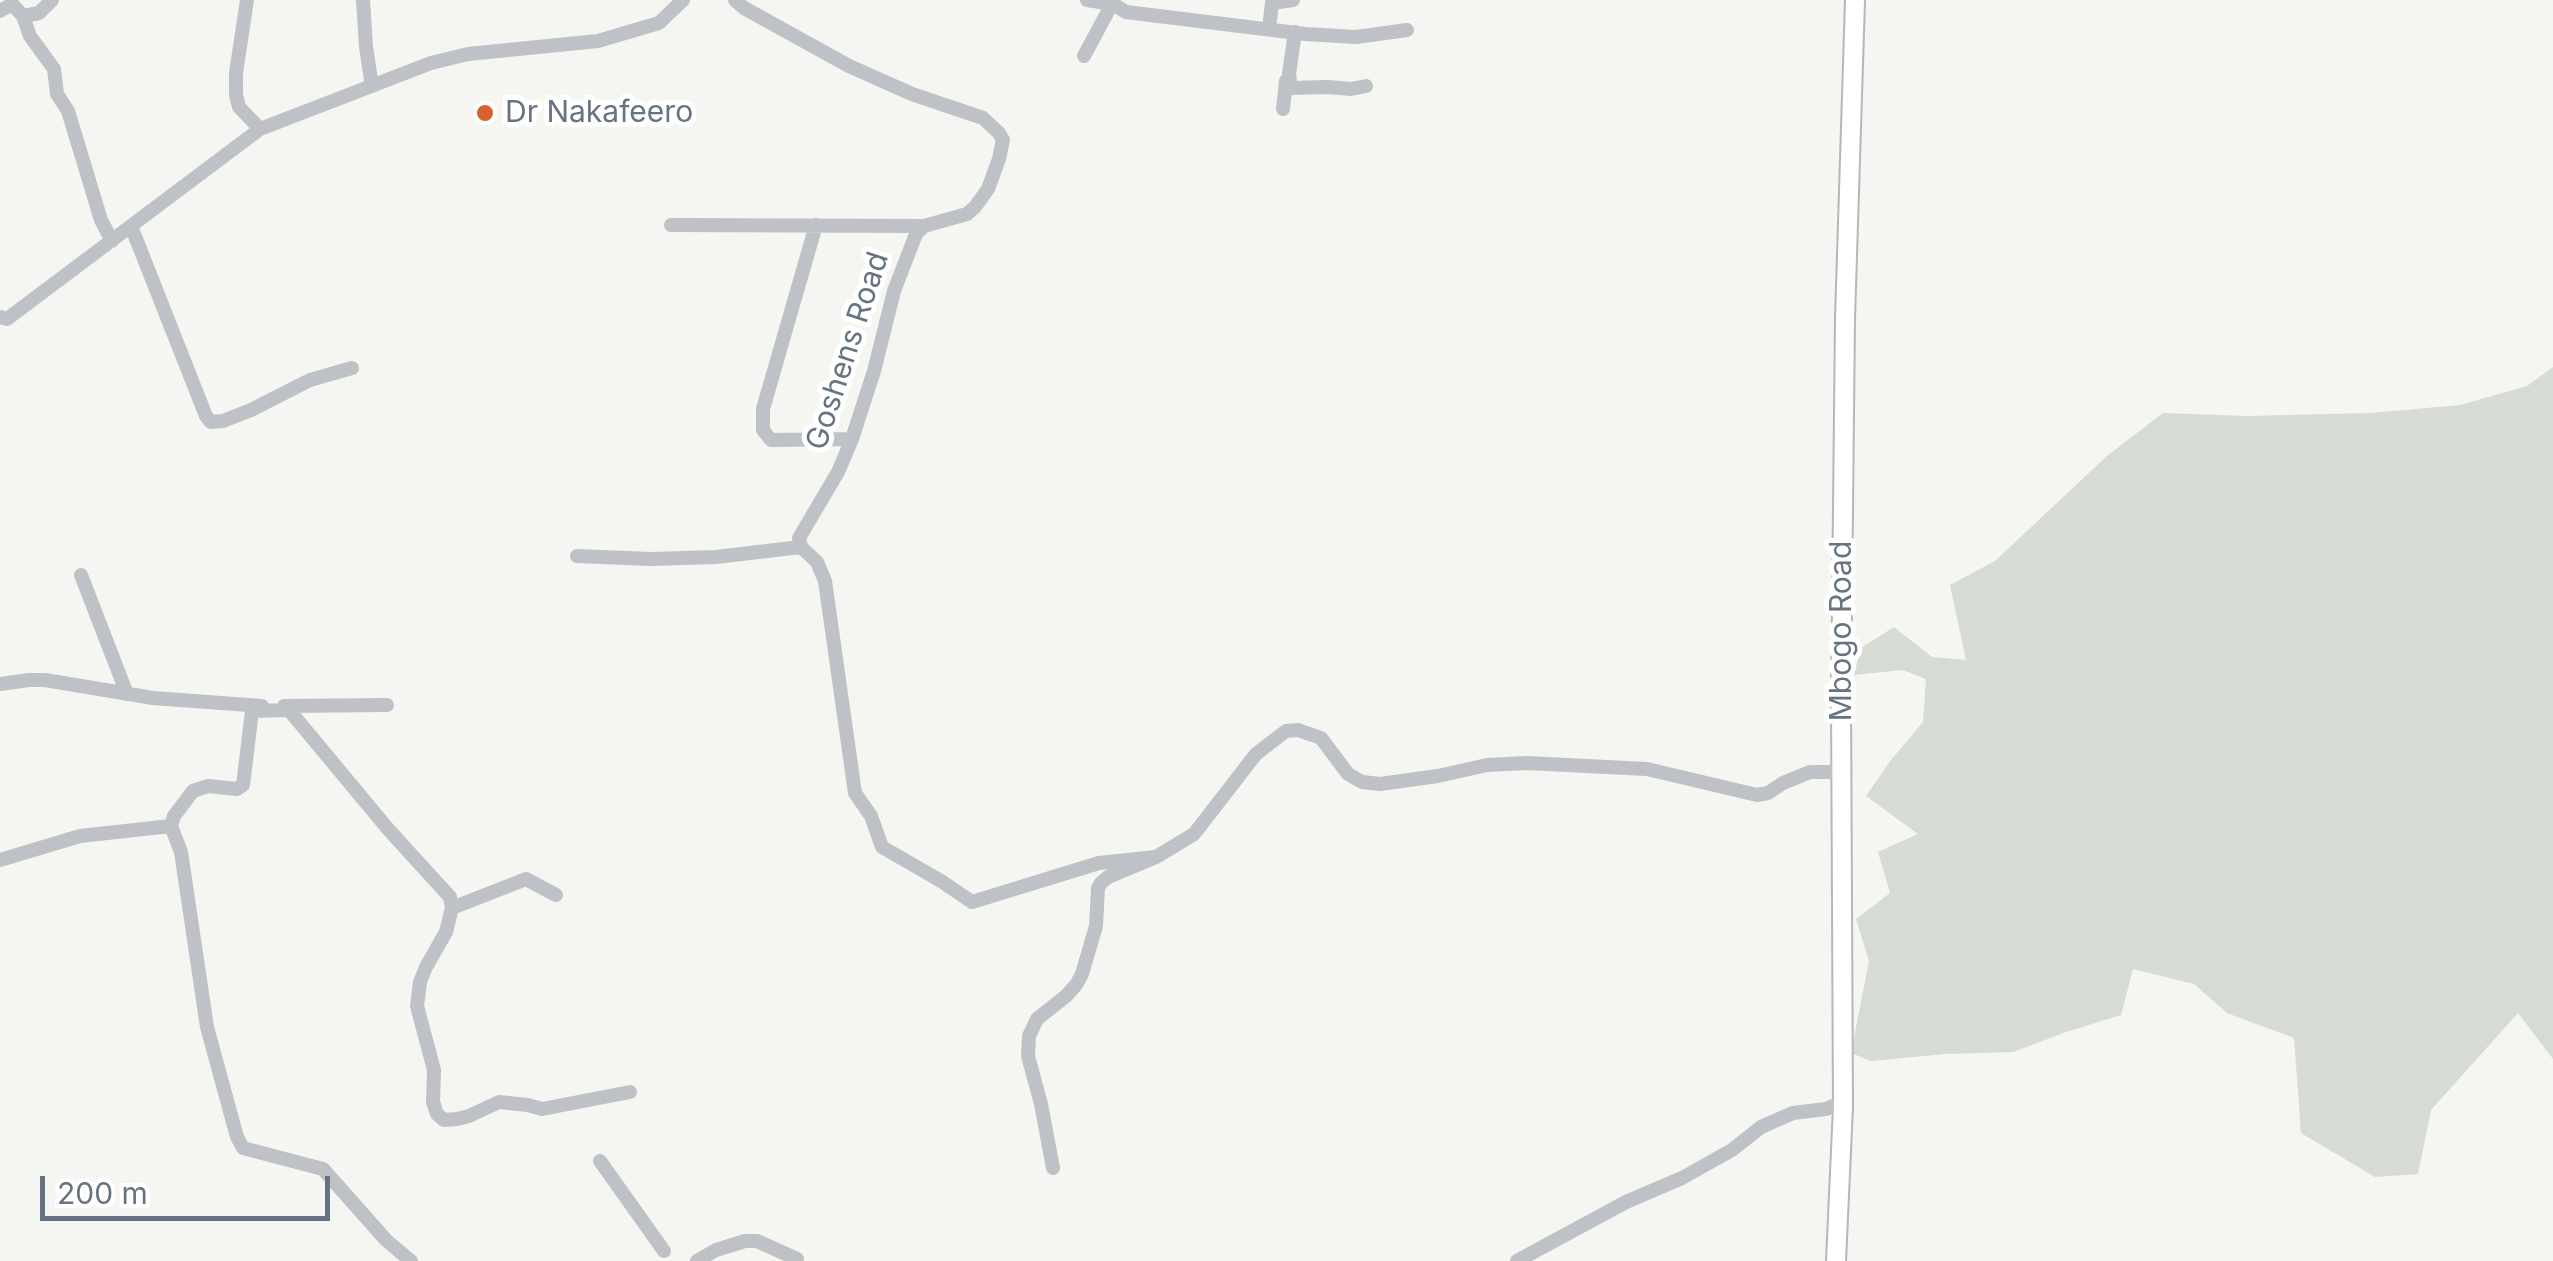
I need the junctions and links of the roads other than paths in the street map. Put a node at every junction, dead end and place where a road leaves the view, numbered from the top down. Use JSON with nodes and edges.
{"nodes":[{"id":1,"x":52,"y":0,"type":"edge"},
{"id":2,"x":247,"y":0,"type":"edge"},
{"id":3,"x":363,"y":0,"type":"edge"},
{"id":4,"x":684,"y":0,"type":"edge"},
{"id":5,"x":735,"y":0,"type":"edge"},
{"id":6,"x":1086,"y":0,"type":"edge"},
{"id":7,"x":1294,"y":0,"type":"edge"},
{"id":8,"x":1855,"y":0,"type":"edge"},
{"id":9,"x":1113,"y":2,"type":"edge"},
{"id":10,"x":0,"y":12,"type":"edge"},
{"id":11,"x":23,"y":16,"type":"junction"},
{"id":12,"x":1408,"y":30,"type":"dead end"},
{"id":13,"x":1282,"y":31,"type":"junction"},
{"id":14,"x":1084,"y":56,"type":"dead end"},
{"id":15,"x":372,"y":86,"type":"junction"},
{"id":16,"x":1366,"y":86,"type":"dead end"},
{"id":17,"x":1284,"y":109,"type":"dead end"},
{"id":18,"x":260,"y":129,"type":"junction"},
{"id":19,"x":131,"y":226,"type":"junction"},
{"id":20,"x":671,"y":226,"type":"dead end"},
{"id":21,"x":816,"y":226,"type":"junction"},
{"id":22,"x":924,"y":226,"type":"junction"},
{"id":23,"x":112,"y":241,"type":"junction"},
{"id":24,"x":4,"y":318,"type":"edge"},
{"id":25,"x":352,"y":368,"type":"dead end"},
{"id":26,"x":852,"y":440,"type":"junction"},
{"id":27,"x":800,"y":547,"type":"junction"},
{"id":28,"x":577,"y":556,"type":"dead end"},
{"id":29,"x":80,"y":576,"type":"dead end"},
{"id":30,"x":0,"y":684,"type":"edge"},
{"id":31,"x":126,"y":694,"type":"junction"},
{"id":32,"x":387,"y":705,"type":"dead end"},
{"id":33,"x":1842,"y":772,"type":"junction"},
{"id":34,"x":171,"y":826,"type":"junction"},
{"id":35,"x":1156,"y":857,"type":"junction"},
{"id":36,"x":0,"y":860,"type":"edge"},
{"id":37,"x":556,"y":895,"type":"dead end"},
{"id":38,"x":452,"y":908,"type":"junction"},
{"id":39,"x":630,"y":1092,"type":"dead end"},
{"id":40,"x":1844,"y":1102,"type":"junction"},
{"id":41,"x":600,"y":1161,"type":"dead end"},
{"id":42,"x":1054,"y":1168,"type":"dead end"},
{"id":43,"x":664,"y":1251,"type":"dead end"},
{"id":44,"x":797,"y":1258,"type":"dead end"},
{"id":45,"x":410,"y":1261,"type":"edge"},
{"id":46,"x":697,"y":1261,"type":"edge"},
{"id":47,"x":1517,"y":1261,"type":"edge"},
{"id":48,"x":1836,"y":1261,"type":"edge"}],
"edges":[{"from":1,"to":11,"type":"street"},
{"from":2,"to":18,"type":"street"},
{"from":3,"to":15,"type":"street"},
{"from":4,"to":15,"type":"street"},
{"from":5,"to":22,"type":"street","name":"Goshens Road"},
{"from":6,"to":9,"type":"street"},
{"from":7,"to":13,"type":"street"},
{"from":8,"to":33,"type":"main road","name":"Mbogo Road"},
{"from":9,"to":13,"type":"street"},
{"from":9,"to":14,"type":"street"},
{"from":10,"to":11,"type":"street"},
{"from":11,"to":23,"type":"street"},
{"from":12,"to":13,"type":"street"},
{"from":13,"to":16,"type":"street"},
{"from":13,"to":17,"type":"street"},
{"from":15,"to":18,"type":"street"},
{"from":18,"to":19,"type":"street"},
{"from":19,"to":23,"type":"street"},
{"from":19,"to":25,"type":"street"},
{"from":20,"to":21,"type":"street"},
{"from":21,"to":22,"type":"street"},
{"from":21,"to":26,"type":"street"},
{"from":22,"to":26,"type":"street","name":"Goshens Road"},
{"from":23,"to":24,"type":"street"},
{"from":26,"to":27,"type":"street","name":"Goshens Road"},
{"from":27,"to":28,"type":"street"},
{"from":27,"to":35,"type":"street"},
{"from":29,"to":31,"type":"street"},
{"from":30,"to":31,"type":"street"},
{"from":31,"to":32,"type":"street"},
{"from":33,"to":35,"type":"street"},
{"from":33,"to":40,"type":"main road","name":"Mbogo Road"},
{"from":34,"to":36,"type":"street"},
{"from":34,"to":38,"type":"street"},
{"from":34,"to":45,"type":"street"},
{"from":35,"to":42,"type":"street"},
{"from":37,"to":38,"type":"street"},
{"from":38,"to":39,"type":"street"},
{"from":40,"to":47,"type":"street"},
{"from":40,"to":48,"type":"main road","name":"Mbogo Road"},
{"from":41,"to":43,"type":"street"},
{"from":44,"to":46,"type":"street"}]}
